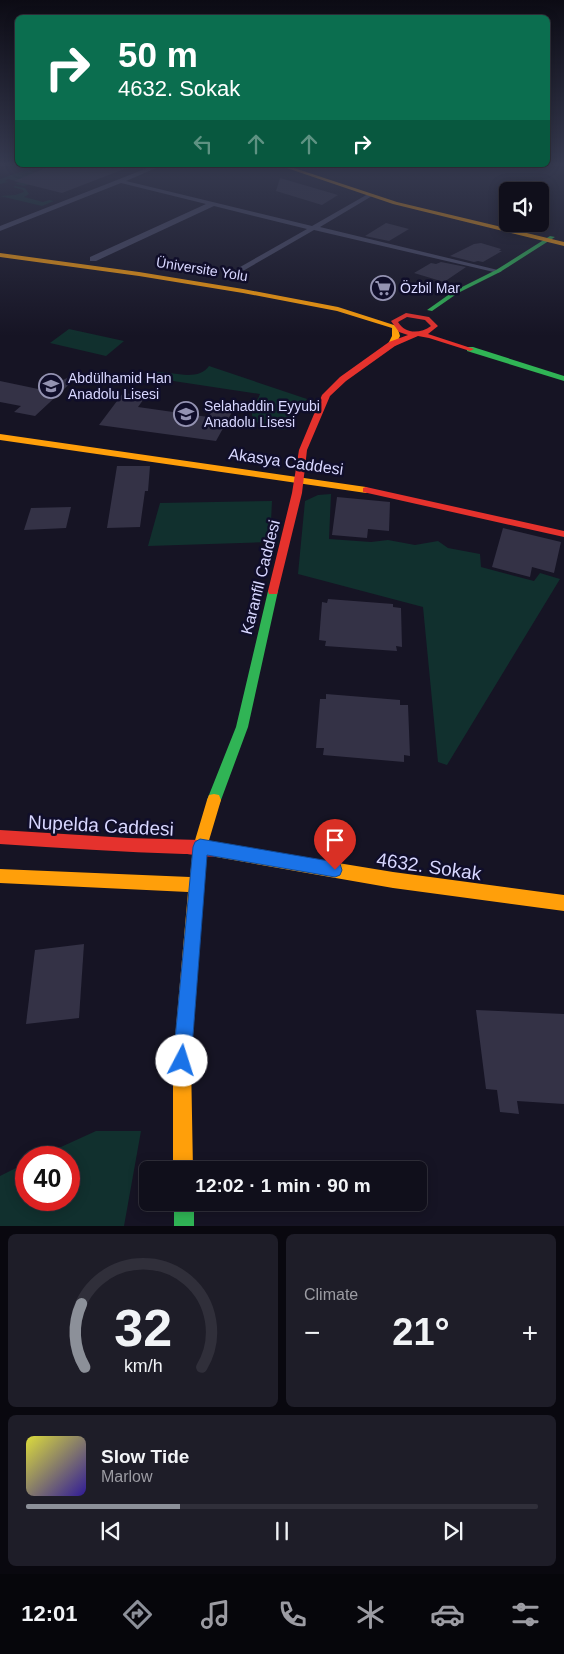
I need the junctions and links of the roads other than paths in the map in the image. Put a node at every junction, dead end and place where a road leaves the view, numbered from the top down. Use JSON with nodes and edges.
{"nodes":[{"id":1,"x":19,"y":221,"type":"edge"},
{"id":2,"x":175,"y":221,"type":"edge"},
{"id":3,"x":288,"y":221,"type":"edge"},
{"id":4,"x":323,"y":221,"type":"edge"},
{"id":5,"x":464,"y":221,"type":"edge"},
{"id":6,"x":312,"y":227,"type":"junction"},
{"id":7,"x":0,"y":229,"type":"edge"},
{"id":8,"x":564,"y":233,"type":"edge"},
{"id":9,"x":545,"y":240,"type":"junction"},
{"id":10,"x":564,"y":244,"type":"edge"},
{"id":11,"x":0,"y":247,"type":"edge"},
{"id":12,"x":0,"y":255,"type":"edge"},
{"id":13,"x":93,"y":260,"type":"junction"},
{"id":14,"x":498,"y":271,"type":"junction"},
{"id":15,"x":229,"y":277,"type":"junction"},
{"id":16,"x":362,"y":304,"type":"dead end"},
{"id":17,"x":385,"y":311,"type":"dead end"},
{"id":18,"x":410,"y":315,"type":"junction"},
{"id":19,"x":432,"y":318,"type":"junction"},
{"id":20,"x":395,"y":327,"type":"junction"},
{"id":21,"x":417,"y":334,"type":"junction"},
{"id":22,"x":460,"y":334,"type":"dead end"},
{"id":23,"x":392,"y":344,"type":"junction"},
{"id":24,"x":564,"y":379,"type":"edge"},
{"id":25,"x":0,"y":437,"type":"edge"},
{"id":26,"x":299,"y":479,"type":"junction"},
{"id":27,"x":564,"y":534,"type":"edge"},
{"id":28,"x":0,"y":837,"type":"edge"},
{"id":29,"x":200,"y":847,"type":"junction"},
{"id":30,"x":0,"y":876,"type":"edge"},
{"id":31,"x":197,"y":885,"type":"junction"},
{"id":32,"x":564,"y":903,"type":"edge"},
{"id":33,"x":183,"y":1161,"type":"edge"},
{"id":34,"x":184,"y":1211,"type":"edge"},
{"id":35,"x":184,"y":1226,"type":"edge"}],
"edges":[{"from":1,"to":7,"type":"street"},
{"from":2,"to":13,"type":"street"},
{"from":3,"to":6,"type":"street"},
{"from":4,"to":6,"type":"street"},
{"from":5,"to":9,"type":"street"},
{"from":6,"to":14,"type":"street"},
{"from":6,"to":15,"type":"street"},
{"from":8,"to":9,"type":"street"},
{"from":9,"to":10,"type":"street"},
{"from":9,"to":14,"type":"street"},
{"from":11,"to":13,"type":"street"},
{"from":12,"to":20,"type":"street","name":"Üniversite Yolu"},
{"from":13,"to":15,"type":"street"},
{"from":14,"to":19,"type":"street"},
{"from":15,"to":16,"type":"street"},
{"from":17,"to":18,"type":"street"},
{"from":18,"to":19,"type":"street"},
{"from":18,"to":20,"type":"street"},
{"from":19,"to":21,"type":"street","name":"Karanfil Caddesi"},
{"from":19,"to":22,"type":"street"},
{"from":20,"to":21,"type":"street","name":"Üniversite Yolu"},
{"from":20,"to":23,"type":"street"},
{"from":21,"to":23,"type":"street","name":"Karanfil Caddesi"},
{"from":21,"to":24,"type":"street"},
{"from":23,"to":26,"type":"street","name":"Karanfil Caddesi"},
{"from":25,"to":26,"type":"street","name":"Akasya Caddesi"},
{"from":26,"to":27,"type":"street","name":"Akasya Caddesi"},
{"from":26,"to":29,"type":"street","name":"Karanfil Caddesi"},
{"from":28,"to":29,"type":"street","name":"Nupelda Caddesi"},
{"from":29,"to":31,"type":"street","name":"Karanfil Caddesi"},
{"from":29,"to":32,"type":"street","name":"4632. Sokak"},
{"from":30,"to":31,"type":"street"},
{"from":31,"to":33,"type":"street","name":"Karanfil Caddesi"},
{"from":34,"to":35,"type":"street"}]}
